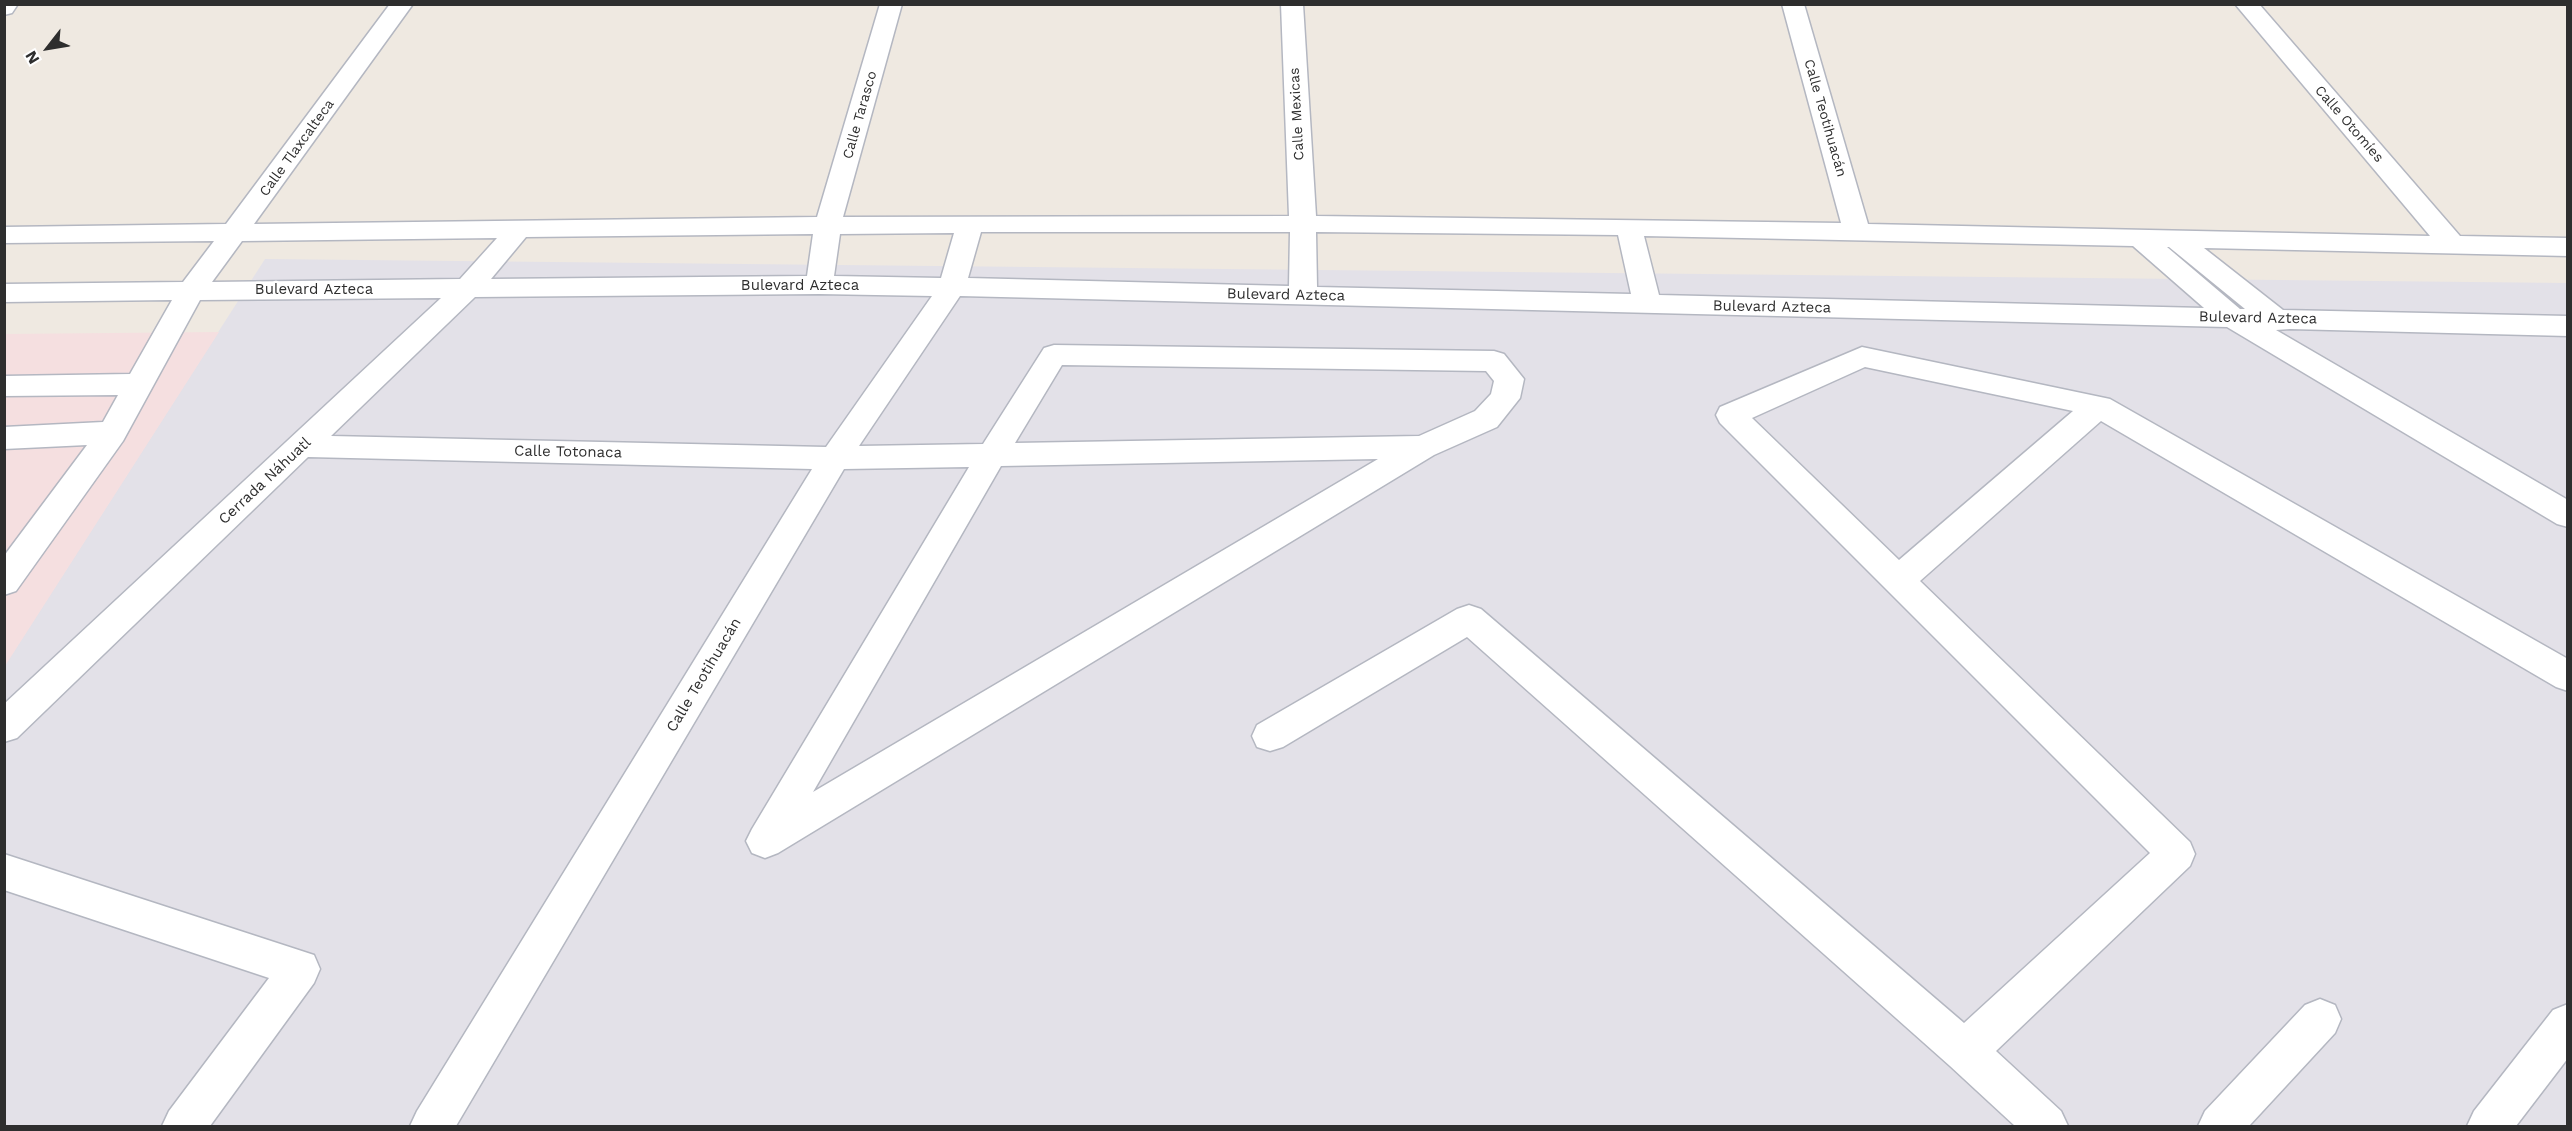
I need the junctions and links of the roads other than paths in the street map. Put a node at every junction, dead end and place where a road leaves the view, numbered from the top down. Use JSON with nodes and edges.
{"nodes":[{"id":1,"x":402,"y":4,"type":"edge"},
{"id":2,"x":891,"y":4,"type":"edge"},
{"id":3,"x":1292,"y":4,"type":"edge"},
{"id":4,"x":1793,"y":4,"type":"edge"},
{"id":5,"x":2246,"y":4,"type":"edge"},
{"id":6,"x":970,"y":224,"type":"junction"},
{"id":7,"x":1303,"y":224,"type":"junction"},
{"id":8,"x":828,"y":225,"type":"junction"},
{"id":9,"x":1629,"y":227,"type":"junction"},
{"id":10,"x":519,"y":229,"type":"junction"},
{"id":11,"x":1857,"y":232,"type":"junction"},
{"id":12,"x":234,"y":233,"type":"junction"},
{"id":13,"x":4,"y":236,"type":"edge"},
{"id":14,"x":2140,"y":238,"type":"junction"},
{"id":15,"x":2176,"y":239,"type":"junction"},
{"id":16,"x":2452,"y":244,"type":"junction"},
{"id":17,"x":2568,"y":247,"type":"edge"},
{"id":18,"x":819,"y":285,"type":"junction"},
{"id":19,"x":952,"y":287,"type":"junction"},
{"id":20,"x":467,"y":289,"type":"junction"},
{"id":21,"x":191,"y":291,"type":"junction"},
{"id":22,"x":4,"y":293,"type":"edge"},
{"id":23,"x":1303,"y":295,"type":"junction"},
{"id":24,"x":1647,"y":304,"type":"junction"},
{"id":25,"x":2233,"y":318,"type":"junction"},
{"id":26,"x":2275,"y":319,"type":"junction"},
{"id":27,"x":2568,"y":326,"type":"edge"},
{"id":28,"x":140,"y":384,"type":"junction"},
{"id":29,"x":4,"y":386,"type":"edge"},
{"id":30,"x":2099,"y":406,"type":"junction"},
{"id":31,"x":112,"y":433,"type":"junction"},
{"id":32,"x":4,"y":438,"type":"edge"},
{"id":33,"x":301,"y":446,"type":"junction"},
{"id":34,"x":1423,"y":447,"type":"junction"},
{"id":35,"x":992,"y":455,"type":"junction"},
{"id":36,"x":835,"y":458,"type":"junction"},
{"id":37,"x":2568,"y":489,"type":"edge"},
{"id":38,"x":2568,"y":515,"type":"edge"},
{"id":39,"x":1899,"y":580,"type":"junction"},
{"id":40,"x":4,"y":582,"type":"edge"},
{"id":41,"x":2568,"y":677,"type":"edge"},
{"id":42,"x":4,"y":727,"type":"edge"},
{"id":43,"x":1270,"y":736,"type":"dead end"},
{"id":44,"x":4,"y":872,"type":"edge"},
{"id":45,"x":2320,"y":1019,"type":"dead end"},
{"id":46,"x":2568,"y":1024,"type":"edge"},
{"id":47,"x":1965,"y":1051,"type":"junction"},
{"id":48,"x":184,"y":1126,"type":"edge"},
{"id":49,"x":432,"y":1126,"type":"edge"},
{"id":50,"x":2046,"y":1126,"type":"edge"},
{"id":51,"x":2220,"y":1126,"type":"edge"},
{"id":52,"x":2489,"y":1126,"type":"edge"}],
"edges":[{"from":1,"to":12,"type":"street","name":"Calle Tlaxcalteca"},
{"from":2,"to":8,"type":"street","name":"Calle Tarasco"},
{"from":3,"to":7,"type":"street","name":"Calle Mexicas"},
{"from":4,"to":11,"type":"street","name":"Calle Teotihuacán"},
{"from":5,"to":16,"type":"street","name":"Calle Otomíes"},
{"from":6,"to":7,"type":"street"},
{"from":6,"to":8,"type":"street"},
{"from":6,"to":19,"type":"street","name":"Calle Teotihuacán"},
{"from":7,"to":9,"type":"street"},
{"from":7,"to":23,"type":"street","name":"Calle Mexicas"},
{"from":8,"to":10,"type":"street"},
{"from":8,"to":18,"type":"street","name":"Calle Tarasco"},
{"from":9,"to":11,"type":"street"},
{"from":9,"to":24,"type":"street"},
{"from":10,"to":12,"type":"street"},
{"from":10,"to":20,"type":"street","name":"Cerrada Náhuatl"},
{"from":11,"to":14,"type":"street"},
{"from":12,"to":13,"type":"street"},
{"from":12,"to":21,"type":"street","name":"Calle Tlaxcalteca"},
{"from":14,"to":15,"type":"street"},
{"from":14,"to":25,"type":"street"},
{"from":15,"to":16,"type":"street"},
{"from":15,"to":26,"type":"street"},
{"from":16,"to":17,"type":"street"},
{"from":18,"to":19,"type":"street","name":"Bulevard Azteca"},
{"from":18,"to":20,"type":"street","name":"Bulevard Azteca"},
{"from":19,"to":23,"type":"street","name":"Bulevard Azteca"},
{"from":19,"to":36,"type":"street","name":"Calle Teotihuacán"},
{"from":20,"to":21,"type":"street","name":"Bulevard Azteca"},
{"from":20,"to":33,"type":"street","name":"Cerrada Náhuatl"},
{"from":21,"to":22,"type":"street","name":"Bulevard Azteca"},
{"from":21,"to":28,"type":"street","name":"Calle Tlaxcalteca"},
{"from":23,"to":24,"type":"street","name":"Bulevard Azteca"},
{"from":24,"to":25,"type":"street","name":"Bulevard Azteca"},
{"from":25,"to":26,"type":"street","name":"Bulevard Azteca"},
{"from":25,"to":38,"type":"street"},
{"from":26,"to":27,"type":"street","name":"Bulevard Azteca"},
{"from":26,"to":37,"type":"street"},
{"from":28,"to":29,"type":"street"},
{"from":28,"to":31,"type":"street","name":"Calle Tlaxcalteca"},
{"from":30,"to":39,"type":"street"},
{"from":30,"to":39,"type":"street"},
{"from":30,"to":41,"type":"street"},
{"from":31,"to":32,"type":"street"},
{"from":31,"to":40,"type":"street","name":"Calle Tlaxcalteca"},
{"from":33,"to":36,"type":"street","name":"Calle Totonaca"},
{"from":33,"to":42,"type":"street","name":"Cerrada Náhuatl"},
{"from":34,"to":35,"type":"street","name":"Calle Totonaca"},
{"from":34,"to":35,"type":"street"},
{"from":34,"to":35,"type":"street"},
{"from":35,"to":36,"type":"street","name":"Calle Totonaca"},
{"from":36,"to":49,"type":"street","name":"Calle Teotihuacán"},
{"from":39,"to":47,"type":"street"},
{"from":43,"to":47,"type":"street"},
{"from":44,"to":48,"type":"street"},
{"from":45,"to":51,"type":"street"},
{"from":46,"to":52,"type":"street"},
{"from":47,"to":50,"type":"street"}]}
